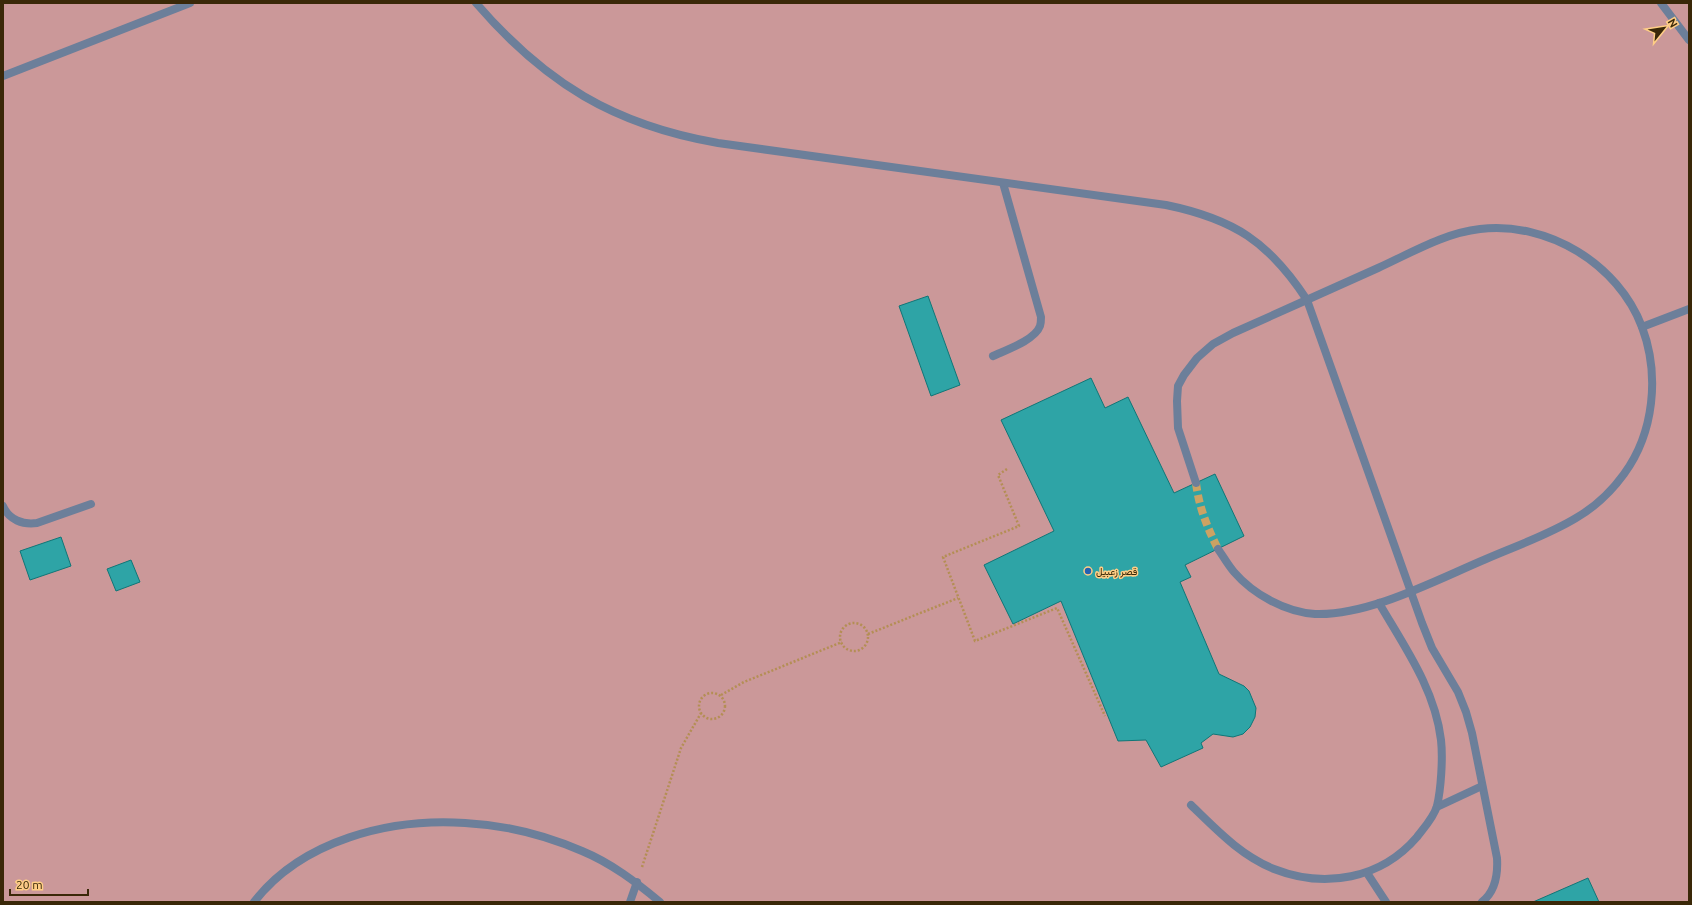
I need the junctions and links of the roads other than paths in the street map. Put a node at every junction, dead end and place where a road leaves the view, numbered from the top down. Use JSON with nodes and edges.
{"nodes":[{"id":1,"x":190,"y":3,"type":"edge"},
{"id":2,"x":476,"y":3,"type":"edge"},
{"id":3,"x":1661,"y":3,"type":"edge"},
{"id":4,"x":1689,"y":40,"type":"edge"},
{"id":5,"x":3,"y":76,"type":"edge"},
{"id":6,"x":1003,"y":183,"type":"junction"},
{"id":7,"x":1307,"y":300,"type":"junction"},
{"id":8,"x":1689,"y":310,"type":"edge"},
{"id":9,"x":1642,"y":327,"type":"junction"},
{"id":10,"x":993,"y":356,"type":"dead end"},
{"id":11,"x":1196,"y":483,"type":"tunnel mouth"},
{"id":12,"x":91,"y":504,"type":"dead end"},
{"id":13,"x":3,"y":506,"type":"edge"},
{"id":14,"x":1218,"y":549,"type":"tunnel mouth"},
{"id":15,"x":1410,"y":591,"type":"junction"},
{"id":16,"x":1379,"y":603,"type":"junction"},
{"id":17,"x":1482,"y":786,"type":"junction"},
{"id":18,"x":1191,"y":805,"type":"dead end"},
{"id":19,"x":1437,"y":807,"type":"junction"},
{"id":20,"x":1367,"y":873,"type":"junction"},
{"id":21,"x":637,"y":882,"type":"junction"},
{"id":22,"x":254,"y":902,"type":"edge"},
{"id":23,"x":630,"y":902,"type":"edge"},
{"id":24,"x":660,"y":902,"type":"edge"},
{"id":25,"x":1386,"y":902,"type":"edge"},
{"id":26,"x":1482,"y":902,"type":"edge"}],
"edges":[{"from":1,"to":5,"type":"street"},
{"from":2,"to":6,"type":"street"},
{"from":3,"to":4,"type":"street"},
{"from":6,"to":7,"type":"street"},
{"from":6,"to":10,"type":"street"},
{"from":7,"to":9,"type":"street"},
{"from":7,"to":11,"type":"street"},
{"from":7,"to":15,"type":"street"},
{"from":8,"to":9,"type":"street"},
{"from":9,"to":15,"type":"street"},
{"from":12,"to":13,"type":"street"},
{"from":14,"to":16,"type":"street"},
{"from":15,"to":16,"type":"street"},
{"from":15,"to":17,"type":"street"},
{"from":16,"to":19,"type":"street"},
{"from":17,"to":19,"type":"street"},
{"from":17,"to":26,"type":"street"},
{"from":18,"to":20,"type":"street"},
{"from":19,"to":20,"type":"street"},
{"from":20,"to":25,"type":"street"},
{"from":21,"to":22,"type":"street"},
{"from":21,"to":23,"type":"street"},
{"from":21,"to":24,"type":"street"}]}
